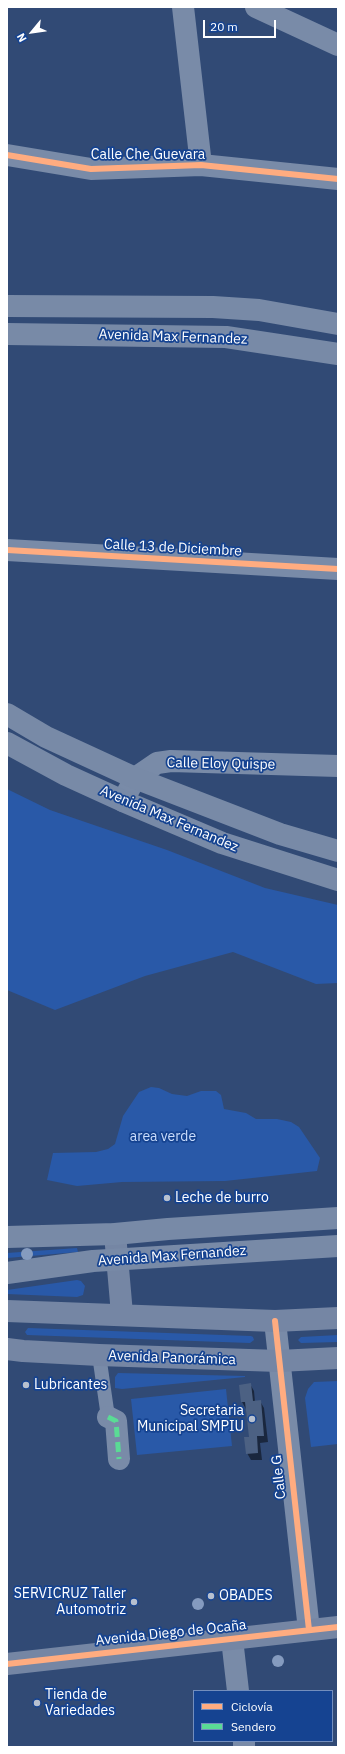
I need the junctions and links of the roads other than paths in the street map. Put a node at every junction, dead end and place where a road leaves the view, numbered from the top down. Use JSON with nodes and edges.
{"nodes":[{"id":1,"x":183,"y":7,"type":"edge"},
{"id":2,"x":256,"y":7,"type":"edge"},
{"id":3,"x":338,"y":45,"type":"edge"},
{"id":4,"x":7,"y":154,"type":"edge"},
{"id":5,"x":201,"y":165,"type":"junction"},
{"id":6,"x":338,"y":179,"type":"edge"},
{"id":7,"x":7,"y":306,"type":"edge"},
{"id":8,"x":150,"y":306,"type":"junction"},
{"id":9,"x":338,"y":324,"type":"edge"},
{"id":10,"x":7,"y":334,"type":"edge"},
{"id":11,"x":150,"y":334,"type":"junction"},
{"id":12,"x":338,"y":354,"type":"edge"},
{"id":13,"x":7,"y":550,"type":"edge"},
{"id":14,"x":338,"y":568,"type":"edge"},
{"id":15,"x":7,"y":714,"type":"edge"},
{"id":16,"x":7,"y":743,"type":"edge"},
{"id":17,"x":338,"y":766,"type":"edge"},
{"id":18,"x":135,"y":778,"type":"junction"},
{"id":19,"x":123,"y":801,"type":"junction"},
{"id":20,"x":338,"y":851,"type":"edge"},
{"id":21,"x":338,"y":880,"type":"edge"},
{"id":22,"x":338,"y":1218,"type":"edge"},
{"id":23,"x":116,"y":1234,"type":"junction"},
{"id":24,"x":7,"y":1237,"type":"edge"},
{"id":25,"x":338,"y":1246,"type":"edge"},
{"id":26,"x":118,"y":1260,"type":"junction"},
{"id":27,"x":7,"y":1273,"type":"edge"},
{"id":28,"x":7,"y":1311,"type":"edge"},
{"id":29,"x":122,"y":1314,"type":"junction"},
{"id":30,"x":338,"y":1318,"type":"edge"},
{"id":31,"x":275,"y":1321,"type":"junction"},
{"id":32,"x":7,"y":1349,"type":"edge"},
{"id":33,"x":99,"y":1355,"type":"junction"},
{"id":34,"x":338,"y":1358,"type":"edge"},
{"id":35,"x":279,"y":1361,"type":"junction"},
{"id":36,"x":108,"y":1417,"type":"joint"},
{"id":37,"x":119,"y":1459,"type":"dead end"},
{"id":38,"x":338,"y":1627,"type":"edge"},
{"id":39,"x":309,"y":1630,"type":"junction"},
{"id":40,"x":232,"y":1639,"type":"junction"},
{"id":41,"x":7,"y":1664,"type":"edge"},
{"id":42,"x":238,"y":1690,"type":"edge"}],
"edges":[{"from":1,"to":5,"type":"street"},
{"from":2,"to":3,"type":"street"},
{"from":4,"to":5,"type":"street","name":"Calle Che Guevara"},
{"from":5,"to":6,"type":"street","name":"Calle Che Guevara"},
{"from":7,"to":8,"type":"main road","name":"Avenida Max Fernandez"},
{"from":8,"to":9,"type":"main road","name":"Avenida Max Fernandez"},
{"from":8,"to":11,"type":"main road"},
{"from":10,"to":11,"type":"main road","name":"Avenida Max Fernandez"},
{"from":11,"to":12,"type":"main road","name":"Avenida Max Fernandez"},
{"from":13,"to":14,"type":"street","name":"Calle 13 de Diciembre"},
{"from":15,"to":18,"type":"main road","name":"Avenida Max Fernandez"},
{"from":16,"to":19,"type":"main road","name":"Avenida Max Fernandez"},
{"from":17,"to":18,"type":"street","name":"Calle Eloy Quispe"},
{"from":18,"to":19,"type":"street","name":"Calle Eloy Quispe"},
{"from":18,"to":20,"type":"main road","name":"Avenida Max Fernandez"},
{"from":19,"to":21,"type":"main road","name":"Avenida Max Fernandez"},
{"from":22,"to":23,"type":"main road","name":"Avenida Max Fernandez"},
{"from":23,"to":24,"type":"main road","name":"Avenida Max Fernandez"},
{"from":23,"to":26,"type":"main road"},
{"from":25,"to":26,"type":"main road","name":"Avenida Max Fernandez"},
{"from":26,"to":27,"type":"main road","name":"Avenida Max Fernandez"},
{"from":26,"to":29,"type":"main road"},
{"from":28,"to":29,"type":"main road"},
{"from":29,"to":31,"type":"main road"},
{"from":30,"to":31,"type":"main road"},
{"from":31,"to":35,"type":"street","name":"Calle G"},
{"from":32,"to":33,"type":"main road","name":"Avenida Panorámica"},
{"from":33,"to":35,"type":"main road","name":"Avenida Panorámica"},
{"from":33,"to":36,"type":"lane"},
{"from":34,"to":35,"type":"main road","name":"Avenida Panorámica"},
{"from":35,"to":39,"type":"street","name":"Calle G"},
{"from":36,"to":37,"type":"street"},
{"from":38,"to":39,"type":"main road","name":"Avenida Diego de Ocaña"},
{"from":39,"to":40,"type":"main road","name":"Avenida Diego de Ocaña"},
{"from":40,"to":41,"type":"main road","name":"Avenida Diego de Ocaña"},
{"from":40,"to":42,"type":"street"}]}
